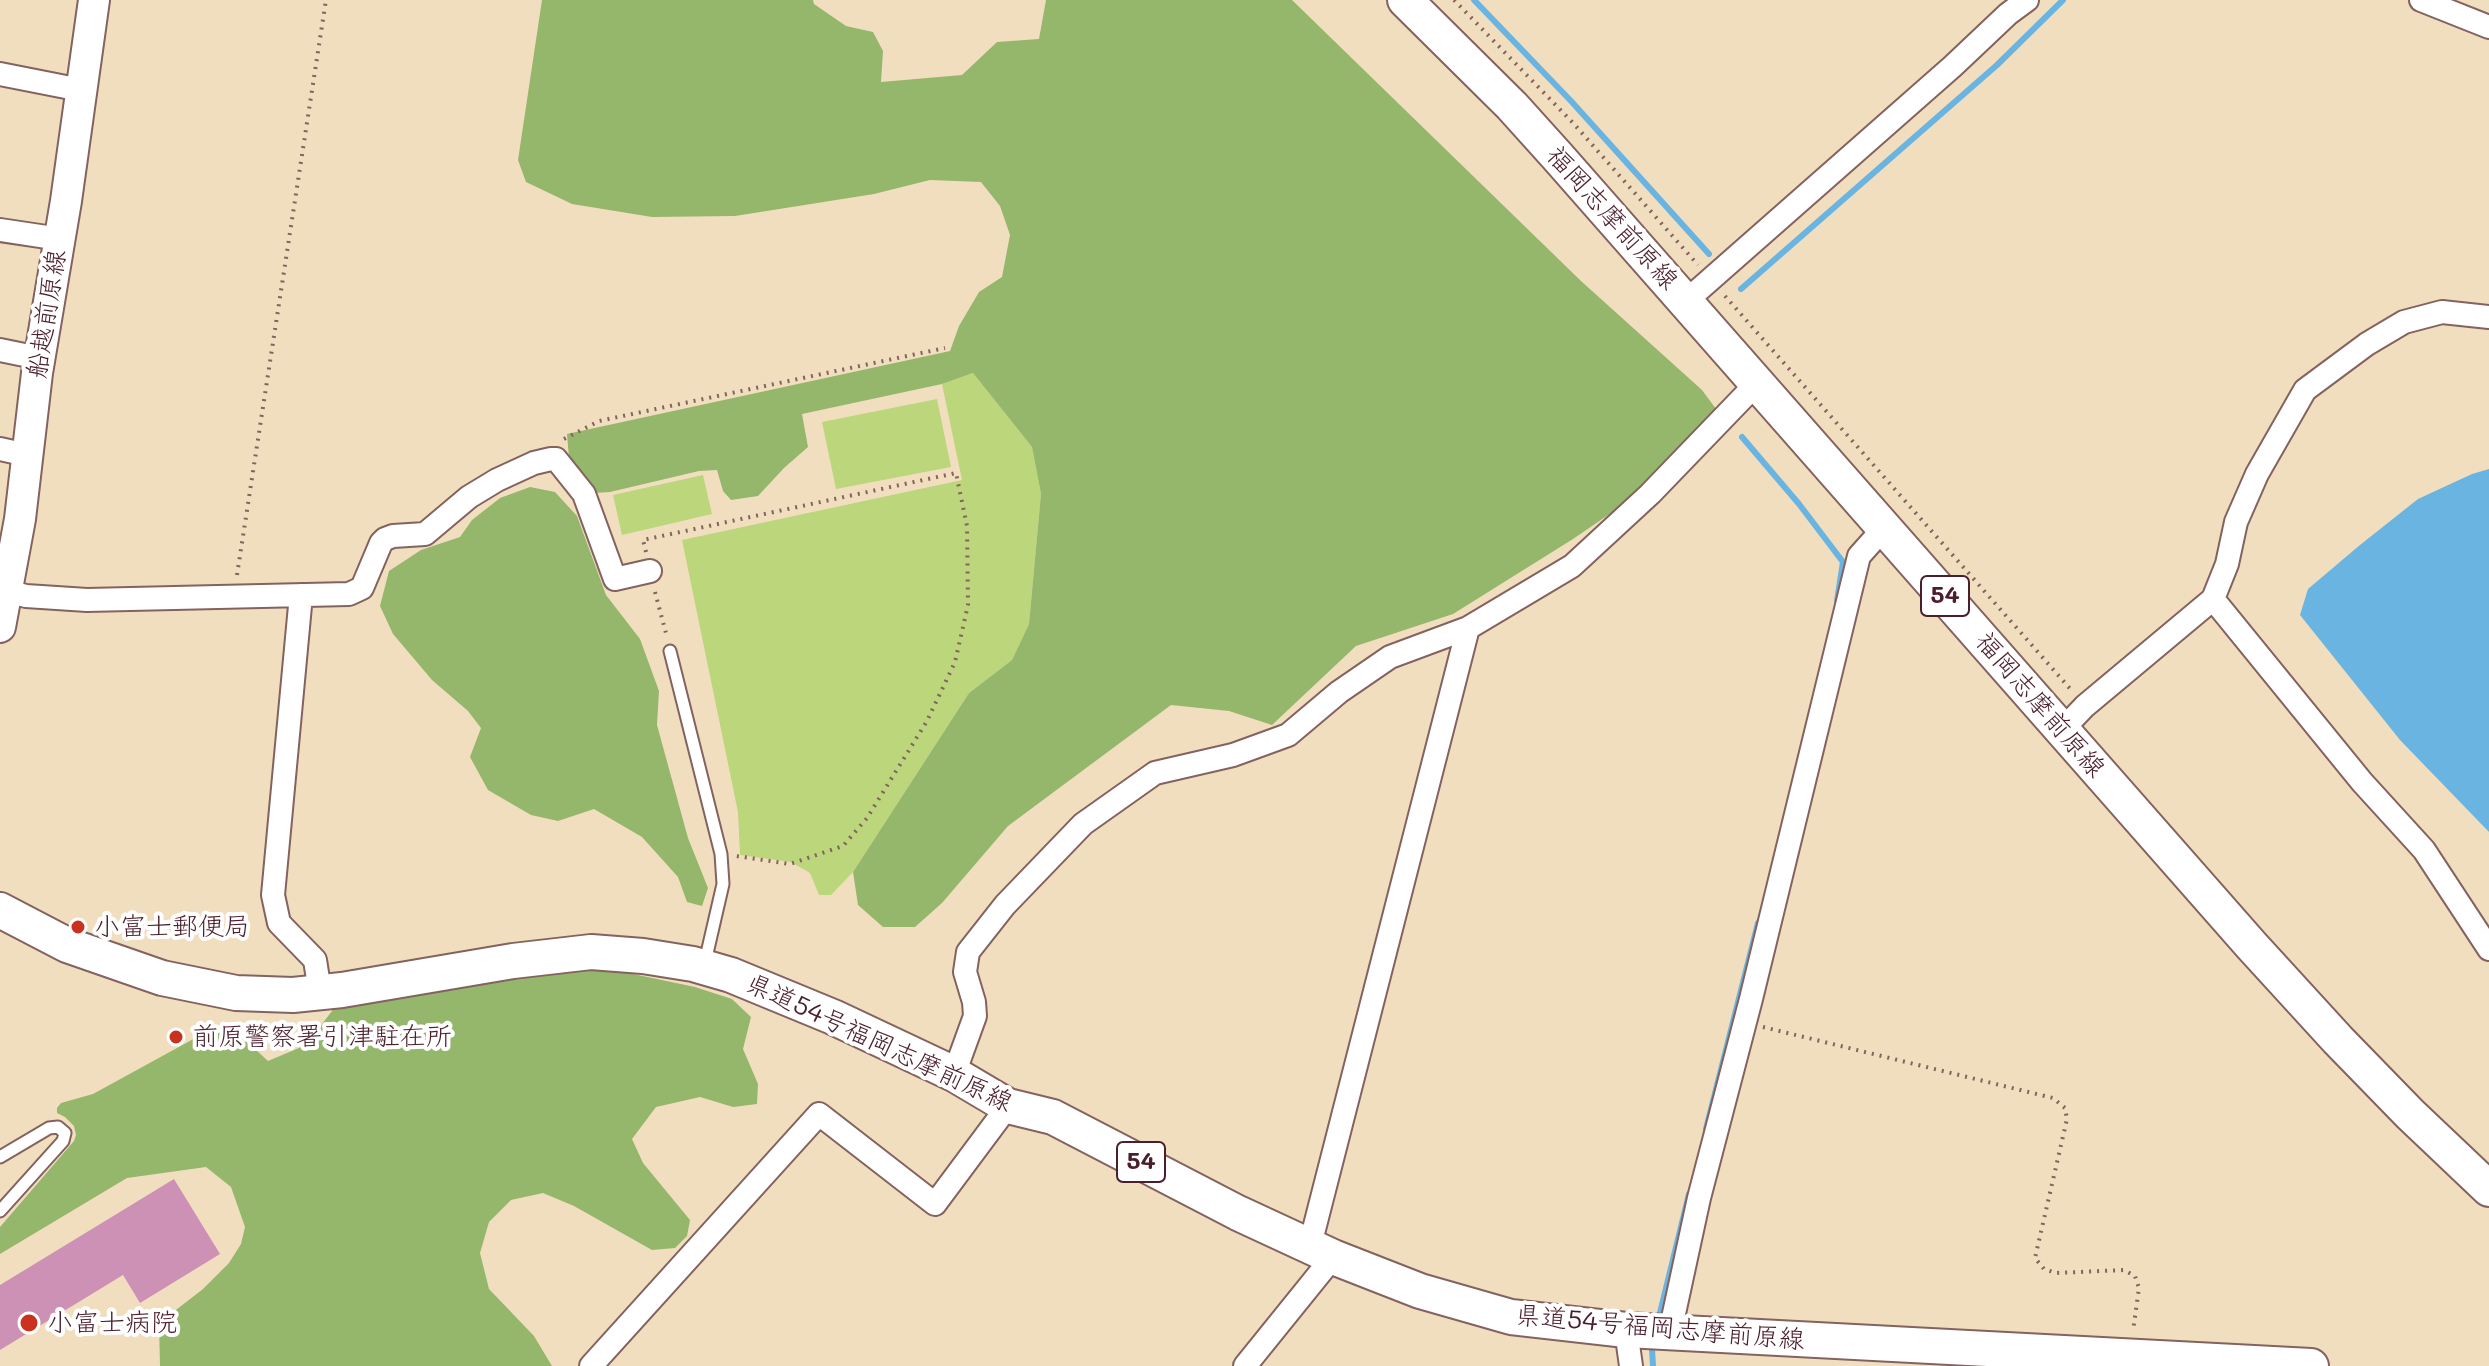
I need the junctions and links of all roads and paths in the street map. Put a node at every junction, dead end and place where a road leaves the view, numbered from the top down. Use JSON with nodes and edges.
{"nodes":[{"id":1,"x":94,"y":0,"type":"edge"},
{"id":2,"x":326,"y":0,"type":"edge"},
{"id":3,"x":1405,"y":0,"type":"edge"},
{"id":4,"x":1454,"y":0,"type":"edge"},
{"id":5,"x":2027,"y":0,"type":"edge"},
{"id":6,"x":2421,"y":0,"type":"edge"},
{"id":7,"x":2001,"y":7,"type":"edge"},
{"id":8,"x":2489,"y":27,"type":"edge"},
{"id":9,"x":0,"y":74,"type":"edge"},
{"id":10,"x":81,"y":90,"type":"junction"},
{"id":11,"x":0,"y":230,"type":"edge"},
{"id":12,"x":60,"y":239,"type":"junction"},
{"id":13,"x":1698,"y":290,"type":"junction"},
{"id":14,"x":2489,"y":317,"type":"edge"},
{"id":15,"x":945,"y":348,"type":"dead end"},
{"id":16,"x":0,"y":350,"type":"edge"},
{"id":17,"x":39,"y":358,"type":"junction"},
{"id":18,"x":1757,"y":383,"type":"junction"},
{"id":19,"x":14,"y":452,"type":"edge"},
{"id":20,"x":556,"y":459,"type":"junction"},
{"id":21,"x":1884,"y":528,"type":"junction"},
{"id":22,"x":650,"y":571,"type":"junction"},
{"id":23,"x":6,"y":591,"type":"junction"},
{"id":24,"x":301,"y":595,"type":"junction"},
{"id":25,"x":234,"y":596,"type":"junction"},
{"id":26,"x":2213,"y":599,"type":"junction"},
{"id":27,"x":0,"y":627,"type":"edge"},
{"id":28,"x":1468,"y":628,"type":"junction"},
{"id":29,"x":670,"y":651,"type":"joint"},
{"id":30,"x":2074,"y":718,"type":"junction"},
{"id":31,"x":721,"y":854,"type":"junction"},
{"id":32,"x":0,"y":910,"type":"edge"},
{"id":33,"x":2489,"y":949,"type":"edge"},
{"id":34,"x":704,"y":966,"type":"junction"},
{"id":35,"x":320,"y":992,"type":"junction"},
{"id":36,"x":1745,"y":1023,"type":"junction"},
{"id":37,"x":954,"y":1074,"type":"junction"},
{"id":38,"x":1008,"y":1106,"type":"junction"},
{"id":39,"x":0,"y":1157,"type":"edge"},
{"id":40,"x":2489,"y":1189,"type":"edge"},
{"id":41,"x":0,"y":1211,"type":"edge"},
{"id":42,"x":1321,"y":1251,"type":"junction"},
{"id":43,"x":1626,"y":1330,"type":"junction"},
{"id":44,"x":1670,"y":1332,"type":"junction"},
{"id":45,"x":2129,"y":1357,"type":"junction"},
{"id":46,"x":591,"y":1366,"type":"edge"},
{"id":47,"x":1245,"y":1366,"type":"edge"},
{"id":48,"x":1631,"y":1366,"type":"edge"},
{"id":49,"x":2311,"y":1366,"type":"edge"}],
"edges":[{"from":1,"to":10,"type":"main road","name":"船越前原線"},
{"from":2,"to":25,"type":"path"},
{"from":3,"to":13,"type":"main road","name":"福岡志摩前原線","number":"54"},
{"from":4,"to":13,"type":"path"},
{"from":5,"to":7,"type":"street"},
{"from":6,"to":8,"type":"street"},
{"from":7,"to":13,"type":"street"},
{"from":9,"to":10,"type":"street"},
{"from":10,"to":12,"type":"main road","name":"船越前原線"},
{"from":11,"to":12,"type":"street"},
{"from":12,"to":17,"type":"main road","name":"船越前原線"},
{"from":13,"to":18,"type":"main road","name":"福岡志摩前原線","number":"54"},
{"from":13,"to":30,"type":"path"},
{"from":14,"to":26,"type":"street"},
{"from":15,"to":20,"type":"path"},
{"from":16,"to":17,"type":"street"},
{"from":17,"to":19,"type":"main road","name":"船越前原線"},
{"from":18,"to":21,"type":"main road","name":"福岡志摩前原線","number":"54"},
{"from":18,"to":28,"type":"street"},
{"from":19,"to":23,"type":"main road","name":"船越前原線"},
{"from":20,"to":22,"type":"street"},
{"from":20,"to":24,"type":"street"},
{"from":21,"to":30,"type":"main road","name":"福岡志摩前原線","number":"54"},
{"from":21,"to":36,"type":"street"},
{"from":22,"to":29,"type":"path"},
{"from":22,"to":31,"type":"path"},
{"from":23,"to":25,"type":"street"},
{"from":23,"to":27,"type":"main road","name":"船越前原線"},
{"from":24,"to":25,"type":"street"},
{"from":24,"to":35,"type":"street"},
{"from":26,"to":30,"type":"street"},
{"from":26,"to":33,"type":"street"},
{"from":28,"to":37,"type":"street"},
{"from":28,"to":42,"type":"street"},
{"from":29,"to":31,"type":"lane"},
{"from":30,"to":40,"type":"main road","name":"福岡志摩前原線","number":"54"},
{"from":31,"to":34,"type":"lane"},
{"from":32,"to":35,"type":"main road","name":"県道54号福岡志摩前原線","number":"54"},
{"from":34,"to":35,"type":"main road","name":"県道54号福岡志摩前原線","number":"54"},
{"from":34,"to":37,"type":"main road","name":"県道54号福岡志摩前原線","number":"54"},
{"from":36,"to":44,"type":"street"},
{"from":36,"to":45,"type":"path"},
{"from":37,"to":38,"type":"main road","name":"県道54号福岡志摩前原線","number":"54"},
{"from":38,"to":42,"type":"main road","name":"県道54号福岡志摩前原線","number":"54"},
{"from":38,"to":46,"type":"street"},
{"from":39,"to":41,"type":"lane"},
{"from":42,"to":43,"type":"main road","name":"県道54号福岡志摩前原線","number":"54"},
{"from":42,"to":47,"type":"street"},
{"from":43,"to":44,"type":"main road","name":"県道54号福岡志摩前原線","number":"54"},
{"from":43,"to":48,"type":"street"},
{"from":44,"to":45,"type":"main road","name":"県道54号福岡志摩前原線","number":"54"},
{"from":45,"to":49,"type":"main road","name":"県道54号福岡志摩前原線","number":"54"}]}
